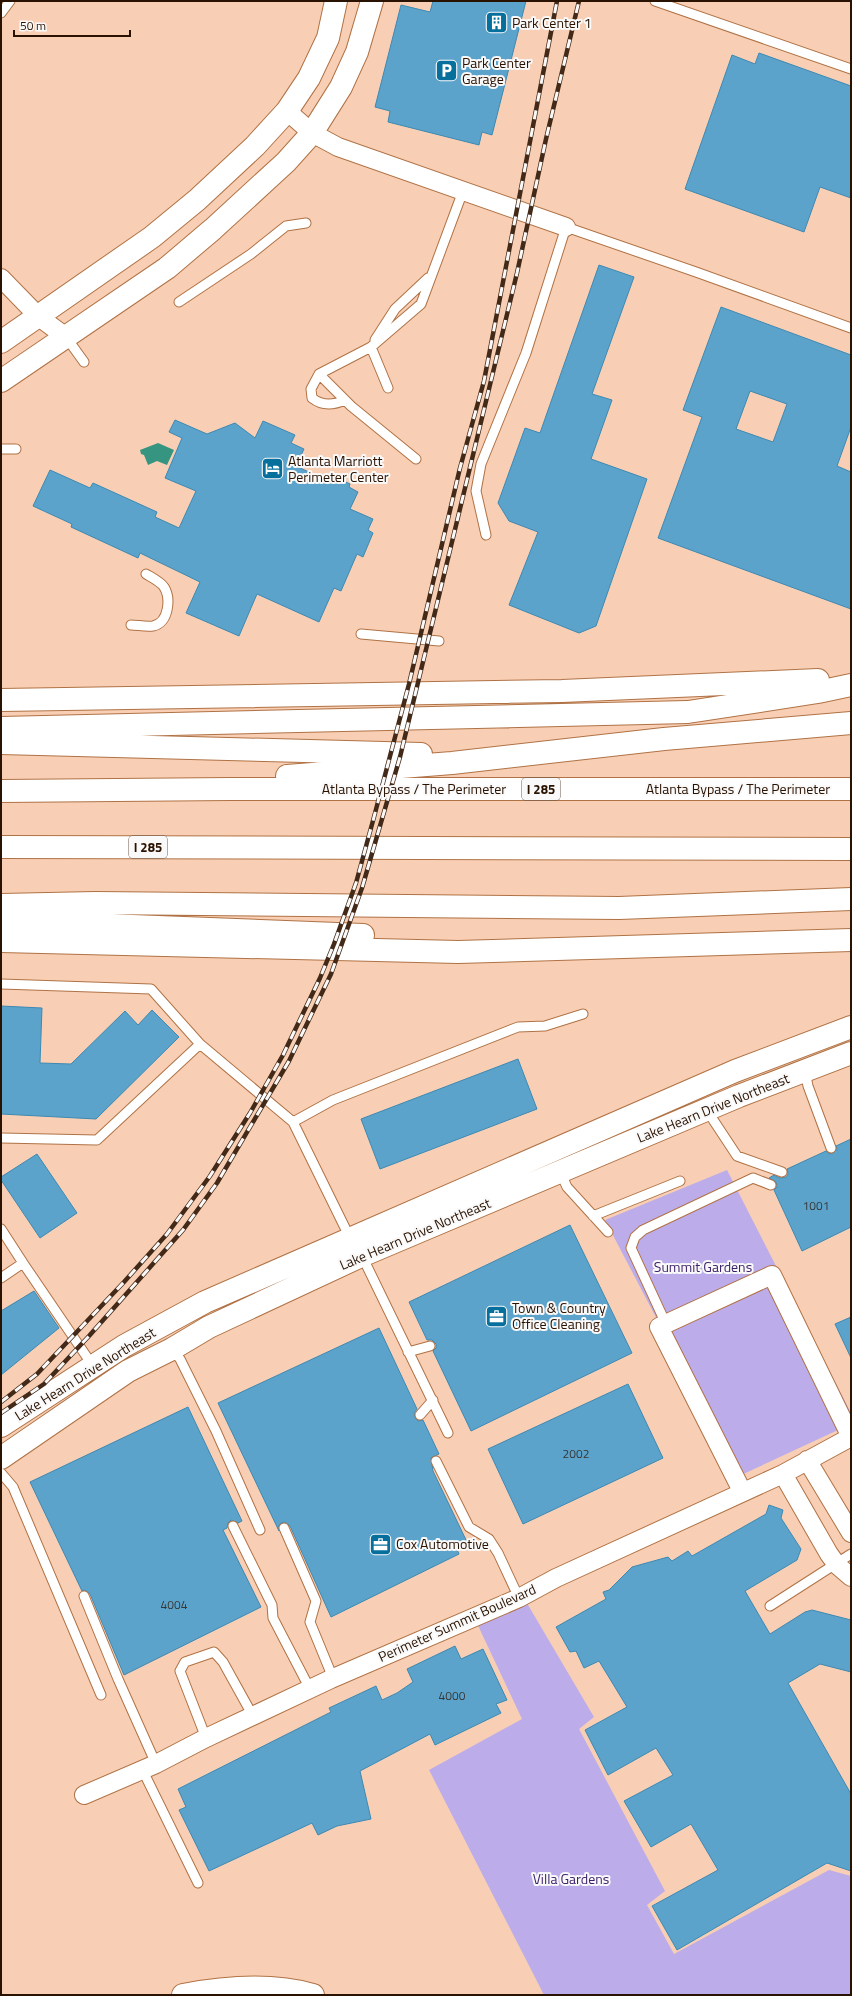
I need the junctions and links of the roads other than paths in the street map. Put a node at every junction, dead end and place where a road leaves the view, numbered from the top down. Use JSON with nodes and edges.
{"nodes":[{"id":1,"x":10,"y":1,"type":"edge"},
{"id":2,"x":336,"y":1,"type":"edge"},
{"id":3,"x":372,"y":1,"type":"edge"},
{"id":4,"x":655,"y":1,"type":"edge"},
{"id":5,"x":681,"y":5,"type":"edge"},
{"id":6,"x":1,"y":13,"type":"edge"},
{"id":7,"x":851,"y":69,"type":"edge"},
{"id":8,"x":286,"y":111,"type":"junction"},
{"id":9,"x":312,"y":133,"type":"junction"},
{"id":10,"x":463,"y":191,"type":"junction"},
{"id":11,"x":306,"y":223,"type":"dead end"},
{"id":12,"x":566,"y":228,"type":"junction"},
{"id":13,"x":431,"y":275,"type":"junction"},
{"id":14,"x":1,"y":278,"type":"edge"},
{"id":15,"x":179,"y":302,"type":"dead end"},
{"id":16,"x":39,"y":317,"type":"junction"},
{"id":17,"x":851,"y":328,"type":"edge"},
{"id":18,"x":66,"y":337,"type":"junction"},
{"id":19,"x":1,"y":342,"type":"edge"},
{"id":20,"x":371,"y":347,"type":"junction"},
{"id":21,"x":84,"y":362,"type":"dead end"},
{"id":22,"x":319,"y":374,"type":"junction"},
{"id":23,"x":1,"y":381,"type":"edge"},
{"id":24,"x":388,"y":388,"type":"dead end"},
{"id":25,"x":345,"y":400,"type":"junction"},
{"id":26,"x":1,"y":449,"type":"edge"},
{"id":27,"x":16,"y":449,"type":"dead end"},
{"id":28,"x":416,"y":459,"type":"dead end"},
{"id":29,"x":486,"y":535,"type":"dead end"},
{"id":30,"x":146,"y":574,"type":"dead end"},
{"id":31,"x":131,"y":625,"type":"dead end"},
{"id":32,"x":361,"y":634,"type":"dead end"},
{"id":33,"x":439,"y":641,"type":"dead end"},
{"id":34,"x":851,"y":678,"type":"edge"},
{"id":35,"x":851,"y":685,"type":"edge"},
{"id":36,"x":1,"y":700,"type":"edge"},
{"id":37,"x":851,"y":723,"type":"edge"},
{"id":38,"x":1,"y":728,"type":"edge"},
{"id":39,"x":1,"y":743,"type":"edge"},
{"id":40,"x":520,"y":756,"type":"junction"},
{"id":41,"x":230,"y":789,"type":"junction"},
{"id":42,"x":851,"y":789,"type":"edge"},
{"id":43,"x":1,"y":791,"type":"edge"},
{"id":44,"x":1,"y":847,"type":"edge"},
{"id":45,"x":851,"y":849,"type":"edge"},
{"id":46,"x":851,"y":899,"type":"edge"},
{"id":47,"x":1,"y":905,"type":"edge"},
{"id":48,"x":1,"y":921,"type":"edge"},
{"id":49,"x":851,"y":940,"type":"edge"},
{"id":50,"x":1,"y":941,"type":"edge"},
{"id":51,"x":668,"y":947,"type":"junction"},
{"id":52,"x":1,"y":984,"type":"edge"},
{"id":53,"x":583,"y":1014,"type":"dead end"},
{"id":54,"x":851,"y":1028,"type":"edge"},
{"id":55,"x":200,"y":1044,"type":"junction"},
{"id":56,"x":851,"y":1053,"type":"edge"},
{"id":57,"x":805,"y":1070,"type":"junction"},
{"id":58,"x":706,"y":1110,"type":"junction"},
{"id":59,"x":293,"y":1122,"type":"junction"},
{"id":60,"x":1,"y":1138,"type":"edge"},
{"id":61,"x":831,"y":1148,"type":"dead end"},
{"id":62,"x":560,"y":1172,"type":"junction"},
{"id":63,"x":782,"y":1172,"type":"dead end"},
{"id":64,"x":680,"y":1181,"type":"dead end"},
{"id":65,"x":771,"y":1185,"type":"dead end"},
{"id":66,"x":593,"y":1216,"type":"junction"},
{"id":67,"x":1,"y":1229,"type":"edge"},
{"id":68,"x":608,"y":1232,"type":"dead end"},
{"id":69,"x":356,"y":1247,"type":"junction"},
{"id":70,"x":23,"y":1263,"type":"junction"},
{"id":71,"x":1,"y":1278,"type":"edge"},
{"id":72,"x":666,"y":1324,"type":"junction"},
{"id":73,"x":430,"y":1346,"type":"dead end"},
{"id":74,"x":172,"y":1349,"type":"junction"},
{"id":75,"x":408,"y":1352,"type":"junction"},
{"id":76,"x":93,"y":1366,"type":"junction"},
{"id":77,"x":433,"y":1400,"type":"junction"},
{"id":78,"x":420,"y":1415,"type":"dead end"},
{"id":79,"x":1,"y":1426,"type":"edge"},
{"id":80,"x":448,"y":1432,"type":"dead end"},
{"id":81,"x":1,"y":1458,"type":"edge"},
{"id":82,"x":807,"y":1460,"type":"junction"},
{"id":83,"x":436,"y":1461,"type":"dead end"},
{"id":84,"x":1,"y":1473,"type":"edge"},
{"id":85,"x":783,"y":1474,"type":"junction"},
{"id":86,"x":742,"y":1491,"type":"junction"},
{"id":87,"x":233,"y":1526,"type":"dead end"},
{"id":88,"x":284,"y":1528,"type":"dead end"},
{"id":89,"x":260,"y":1530,"type":"dead end"},
{"id":90,"x":851,"y":1533,"type":"edge"},
{"id":91,"x":844,"y":1560,"type":"edge"},
{"id":92,"x":851,"y":1577,"type":"edge"},
{"id":93,"x":84,"y":1596,"type":"dead end"},
{"id":94,"x":519,"y":1598,"type":"junction"},
{"id":95,"x":770,"y":1606,"type":"dead end"},
{"id":96,"x":333,"y":1678,"type":"junction"},
{"id":97,"x":310,"y":1689,"type":"junction"},
{"id":98,"x":101,"y":1695,"type":"dead end"},
{"id":99,"x":252,"y":1716,"type":"junction"},
{"id":100,"x":206,"y":1738,"type":"junction"},
{"id":101,"x":149,"y":1766,"type":"junction"},
{"id":102,"x":84,"y":1795,"type":"dead end"},
{"id":103,"x":198,"y":1883,"type":"dead end"},
{"id":104,"x":183,"y":1995,"type":"edge"},
{"id":105,"x":313,"y":1995,"type":"edge"}],
"edges":[{"from":1,"to":6,"type":"lane"},
{"from":2,"to":8,"type":"main road"},
{"from":3,"to":9,"type":"main road"},
{"from":4,"to":5,"type":"lane"},
{"from":5,"to":7,"type":"lane"},
{"from":8,"to":9,"type":"street"},
{"from":8,"to":16,"type":"main road"},
{"from":9,"to":10,"type":"street"},
{"from":9,"to":18,"type":"main road"},
{"from":10,"to":12,"type":"street"},
{"from":10,"to":13,"type":"lane"},
{"from":11,"to":15,"type":"lane"},
{"from":12,"to":17,"type":"lane"},
{"from":12,"to":29,"type":"lane"},
{"from":13,"to":20,"type":"lane"},
{"from":13,"to":20,"type":"lane"},
{"from":14,"to":16,"type":"street"},
{"from":16,"to":18,"type":"street"},
{"from":16,"to":19,"type":"main road"},
{"from":18,"to":21,"type":"lane"},
{"from":18,"to":23,"type":"main road"},
{"from":20,"to":22,"type":"lane"},
{"from":20,"to":24,"type":"lane"},
{"from":22,"to":25,"type":"lane"},
{"from":22,"to":25,"type":"lane"},
{"from":25,"to":28,"type":"lane"},
{"from":26,"to":27,"type":"lane"},
{"from":30,"to":31,"type":"lane"},
{"from":32,"to":33,"type":"lane"},
{"from":34,"to":36,"type":"main road"},
{"from":35,"to":38,"type":"main road"},
{"from":37,"to":40,"type":"main road"},
{"from":39,"to":40,"type":"main road"},
{"from":40,"to":41,"type":"main road"},
{"from":41,"to":42,"type":"main road","name":"Atlanta Bypass / The Perimeter","number":"I 285"},
{"from":41,"to":43,"type":"main road","name":"Atlanta Bypass / The Perimeter","number":"I 285"},
{"from":44,"to":45,"type":"main road","number":"I 285"},
{"from":46,"to":47,"type":"main road"},
{"from":48,"to":51,"type":"main road"},
{"from":49,"to":51,"type":"main road"},
{"from":50,"to":51,"type":"main road"},
{"from":52,"to":55,"type":"lane"},
{"from":53,"to":59,"type":"lane"},
{"from":54,"to":69,"type":"main road","name":"Lake Hearn Drive Northeast"},
{"from":55,"to":59,"type":"lane"},
{"from":55,"to":60,"type":"lane"},
{"from":56,"to":57,"type":"main road","name":"Lake Hearn Drive Northeast"},
{"from":57,"to":58,"type":"main road","name":"Lake Hearn Drive Northeast"},
{"from":57,"to":61,"type":"lane"},
{"from":58,"to":62,"type":"main road","name":"Lake Hearn Drive Northeast"},
{"from":58,"to":63,"type":"lane"},
{"from":59,"to":69,"type":"lane"},
{"from":62,"to":66,"type":"lane"},
{"from":62,"to":69,"type":"main road","name":"Lake Hearn Drive Northeast"},
{"from":64,"to":66,"type":"lane"},
{"from":65,"to":72,"type":"lane"},
{"from":66,"to":68,"type":"lane"},
{"from":67,"to":70,"type":"lane"},
{"from":69,"to":74,"type":"main road","name":"Lake Hearn Drive Northeast"},
{"from":69,"to":75,"type":"lane"},
{"from":69,"to":76,"type":"main road","name":"Lake Hearn Drive Northeast"},
{"from":70,"to":71,"type":"lane"},
{"from":70,"to":76,"type":"lane"},
{"from":72,"to":82,"type":"street","name":"Perimeter Summit Boulevard"},
{"from":72,"to":86,"type":"street"},
{"from":73,"to":75,"type":"lane"},
{"from":74,"to":81,"type":"main road","name":"Lake Hearn Drive Northeast"},
{"from":74,"to":89,"type":"lane"},
{"from":75,"to":77,"type":"lane"},
{"from":76,"to":79,"type":"main road","name":"Lake Hearn Drive Northeast"},
{"from":77,"to":78,"type":"lane"},
{"from":77,"to":80,"type":"lane"},
{"from":82,"to":85,"type":"street","name":"Perimeter Summit Boulevard"},
{"from":82,"to":90,"type":"street"},
{"from":83,"to":94,"type":"lane"},
{"from":84,"to":98,"type":"lane"},
{"from":85,"to":86,"type":"street","name":"Perimeter Summit Boulevard"},
{"from":85,"to":91,"type":"street"},
{"from":86,"to":94,"type":"street","name":"Perimeter Summit Boulevard"},
{"from":87,"to":97,"type":"lane"},
{"from":88,"to":96,"type":"lane"},
{"from":91,"to":92,"type":"street"},
{"from":91,"to":95,"type":"lane"},
{"from":93,"to":101,"type":"lane"},
{"from":94,"to":96,"type":"street","name":"Perimeter Summit Boulevard"},
{"from":96,"to":97,"type":"street","name":"Perimeter Summit Boulevard"},
{"from":97,"to":99,"type":"street","name":"Perimeter Summit Boulevard"},
{"from":99,"to":100,"type":"street","name":"Perimeter Summit Boulevard"},
{"from":99,"to":100,"type":"lane"},
{"from":100,"to":101,"type":"street","name":"Perimeter Summit Boulevard"},
{"from":101,"to":102,"type":"street","name":"Perimeter Summit Boulevard"},
{"from":101,"to":103,"type":"lane"},
{"from":104,"to":105,"type":"main road"}]}
